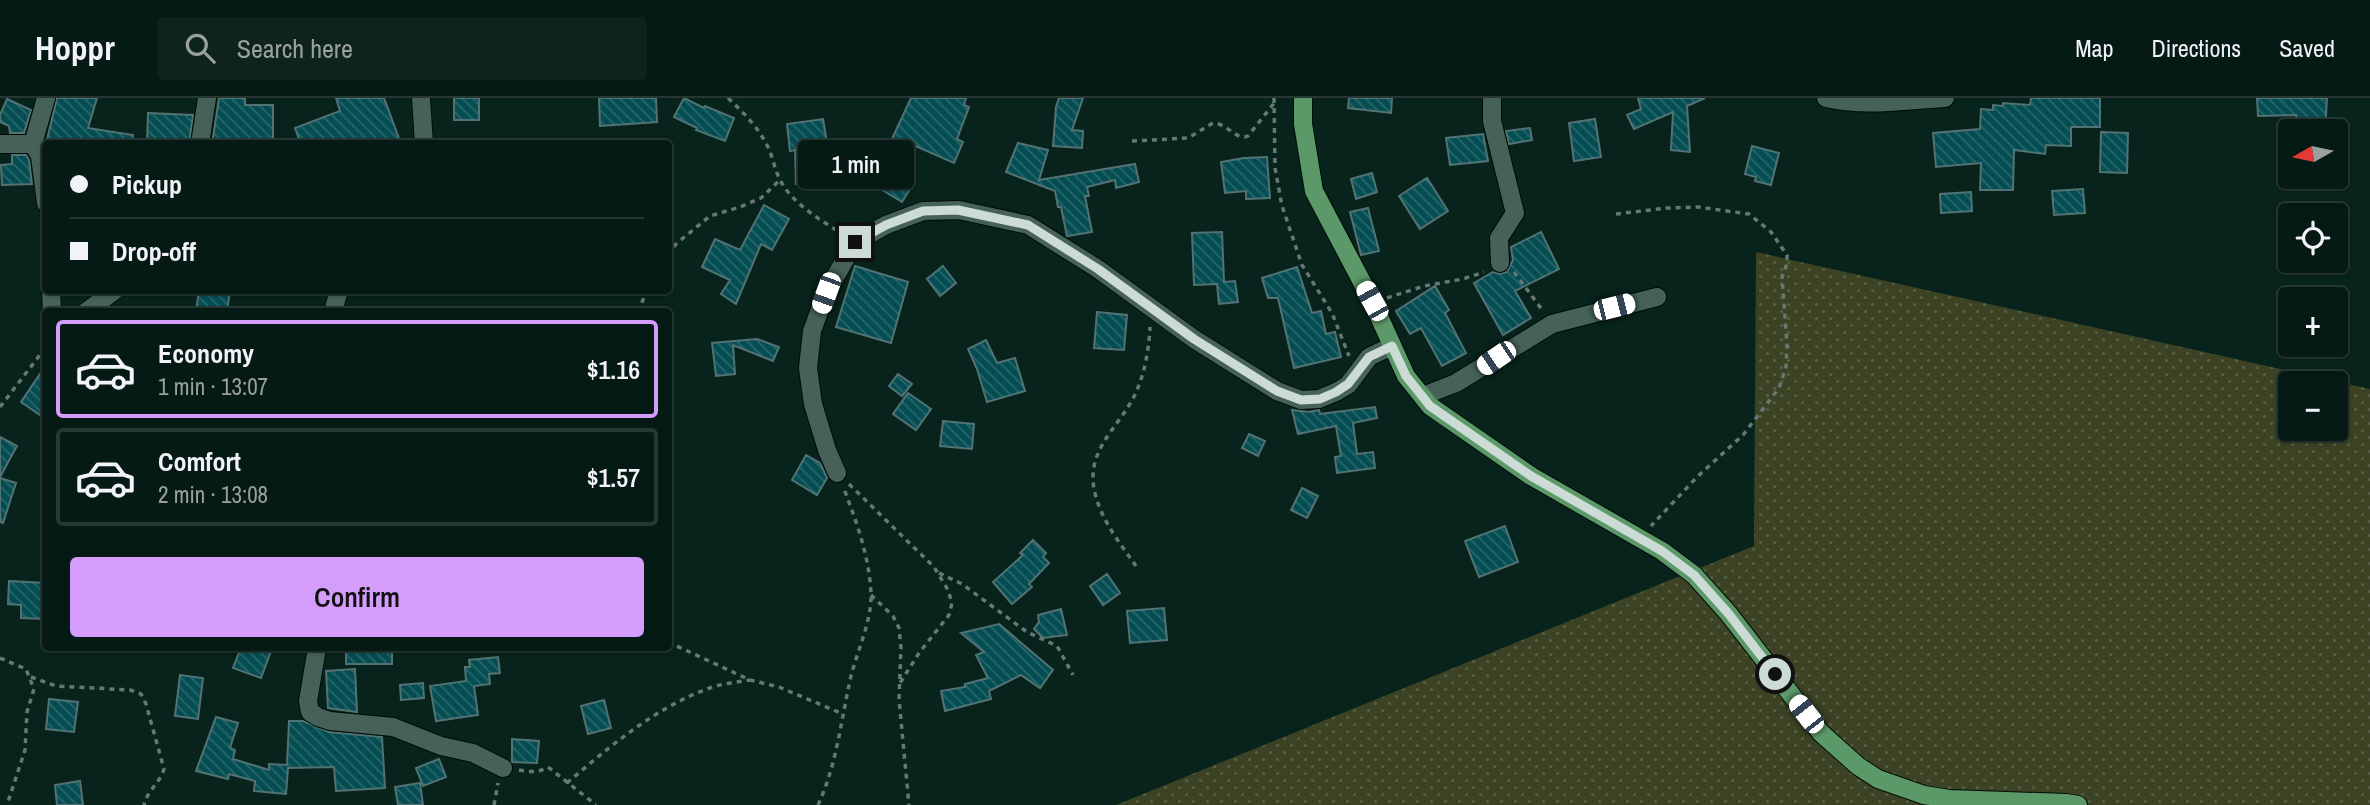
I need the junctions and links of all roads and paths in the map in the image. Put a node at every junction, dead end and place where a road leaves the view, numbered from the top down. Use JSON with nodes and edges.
{"nodes":[{"id":1,"x":46,"y":98,"type":"edge"},
{"id":2,"x":207,"y":98,"type":"edge"},
{"id":3,"x":421,"y":98,"type":"edge"},
{"id":4,"x":728,"y":98,"type":"edge"},
{"id":5,"x":1303,"y":98,"type":"edge"},
{"id":6,"x":1492,"y":98,"type":"edge"},
{"id":7,"x":1945,"y":98,"type":"edge"},
{"id":8,"x":1834,"y":99,"type":"edge"},
{"id":9,"x":1274,"y":100,"type":"edge"},
{"id":10,"x":201,"y":140,"type":"edge"},
{"id":11,"x":424,"y":140,"type":"edge"},
{"id":12,"x":1132,"y":141,"type":"dead end"},
{"id":13,"x":0,"y":144,"type":"edge"},
{"id":14,"x":33,"y":144,"type":"junction"},
{"id":15,"x":42,"y":172,"type":"edge"},
{"id":16,"x":780,"y":180,"type":"junction"},
{"id":17,"x":1616,"y":214,"type":"dead end"},
{"id":18,"x":855,"y":242,"type":"junction"},
{"id":19,"x":672,"y":250,"type":"edge"},
{"id":20,"x":1500,"y":263,"type":"junction"},
{"id":21,"x":110,"y":294,"type":"edge"},
{"id":22,"x":1657,"y":297,"type":"dead end"},
{"id":23,"x":1372,"y":301,"type":"junction"},
{"id":24,"x":91,"y":308,"type":"edge"},
{"id":25,"x":1151,"y":308,"type":"junction"},
{"id":26,"x":1552,"y":324,"type":"junction"},
{"id":27,"x":1392,"y":346,"type":"junction"},
{"id":28,"x":42,"y":352,"type":"edge"},
{"id":29,"x":1356,"y":375,"type":"junction"},
{"id":30,"x":1423,"y":396,"type":"junction"},
{"id":31,"x":0,"y":407,"type":"edge"},
{"id":32,"x":837,"y":473,"type":"junction"},
{"id":33,"x":1641,"y":539,"type":"junction"},
{"id":34,"x":1136,"y":566,"type":"dead end"},
{"id":35,"x":937,"y":572,"type":"junction"},
{"id":36,"x":871,"y":595,"type":"junction"},
{"id":37,"x":672,"y":644,"type":"edge"},
{"id":38,"x":316,"y":651,"type":"edge"},
{"id":39,"x":0,"y":658,"type":"edge"},
{"id":40,"x":1073,"y":676,"type":"dead end"},
{"id":41,"x":31,"y":677,"type":"junction"},
{"id":42,"x":750,"y":680,"type":"junction"},
{"id":43,"x":900,"y":684,"type":"junction"},
{"id":44,"x":843,"y":714,"type":"junction"},
{"id":45,"x":503,"y":768,"type":"junction"},
{"id":46,"x":567,"y":783,"type":"junction"},
{"id":47,"x":8,"y":805,"type":"edge"},
{"id":48,"x":144,"y":805,"type":"edge"},
{"id":49,"x":494,"y":805,"type":"edge"},
{"id":50,"x":596,"y":805,"type":"edge"},
{"id":51,"x":818,"y":805,"type":"edge"},
{"id":52,"x":909,"y":805,"type":"edge"},
{"id":53,"x":2078,"y":805,"type":"edge"}],
"edges":[{"from":1,"to":14,"type":"street"},
{"from":2,"to":10,"type":"street"},
{"from":3,"to":11,"type":"street"},
{"from":4,"to":16,"type":"path"},
{"from":5,"to":23,"type":"main road"},
{"from":6,"to":20,"type":"street"},
{"from":7,"to":8,"type":"street"},
{"from":9,"to":12,"type":"path"},
{"from":9,"to":29,"type":"path"},
{"from":13,"to":14,"type":"street"},
{"from":14,"to":15,"type":"street"},
{"from":16,"to":18,"type":"path"},
{"from":16,"to":19,"type":"path"},
{"from":17,"to":33,"type":"path"},
{"from":18,"to":25,"type":"street"},
{"from":18,"to":32,"type":"street"},
{"from":20,"to":23,"type":"path"},
{"from":20,"to":26,"type":"path"},
{"from":21,"to":24,"type":"street"},
{"from":22,"to":26,"type":"street"},
{"from":23,"to":27,"type":"main road"},
{"from":25,"to":29,"type":"street"},
{"from":25,"to":34,"type":"path"},
{"from":26,"to":30,"type":"street"},
{"from":27,"to":29,"type":"street"},
{"from":27,"to":30,"type":"main road"},
{"from":28,"to":31,"type":"path"},
{"from":30,"to":33,"type":"main road"},
{"from":32,"to":35,"type":"path"},
{"from":32,"to":36,"type":"path"},
{"from":33,"to":53,"type":"main road"},
{"from":35,"to":40,"type":"path"},
{"from":35,"to":43,"type":"path"},
{"from":36,"to":43,"type":"path"},
{"from":36,"to":44,"type":"path"},
{"from":37,"to":42,"type":"path"},
{"from":38,"to":45,"type":"street"},
{"from":39,"to":41,"type":"path"},
{"from":41,"to":47,"type":"path"},
{"from":41,"to":48,"type":"path"},
{"from":42,"to":44,"type":"path"},
{"from":42,"to":46,"type":"path"},
{"from":43,"to":52,"type":"path"},
{"from":44,"to":51,"type":"path"},
{"from":45,"to":46,"type":"path"},
{"from":45,"to":49,"type":"path"},
{"from":46,"to":50,"type":"path"}]}
